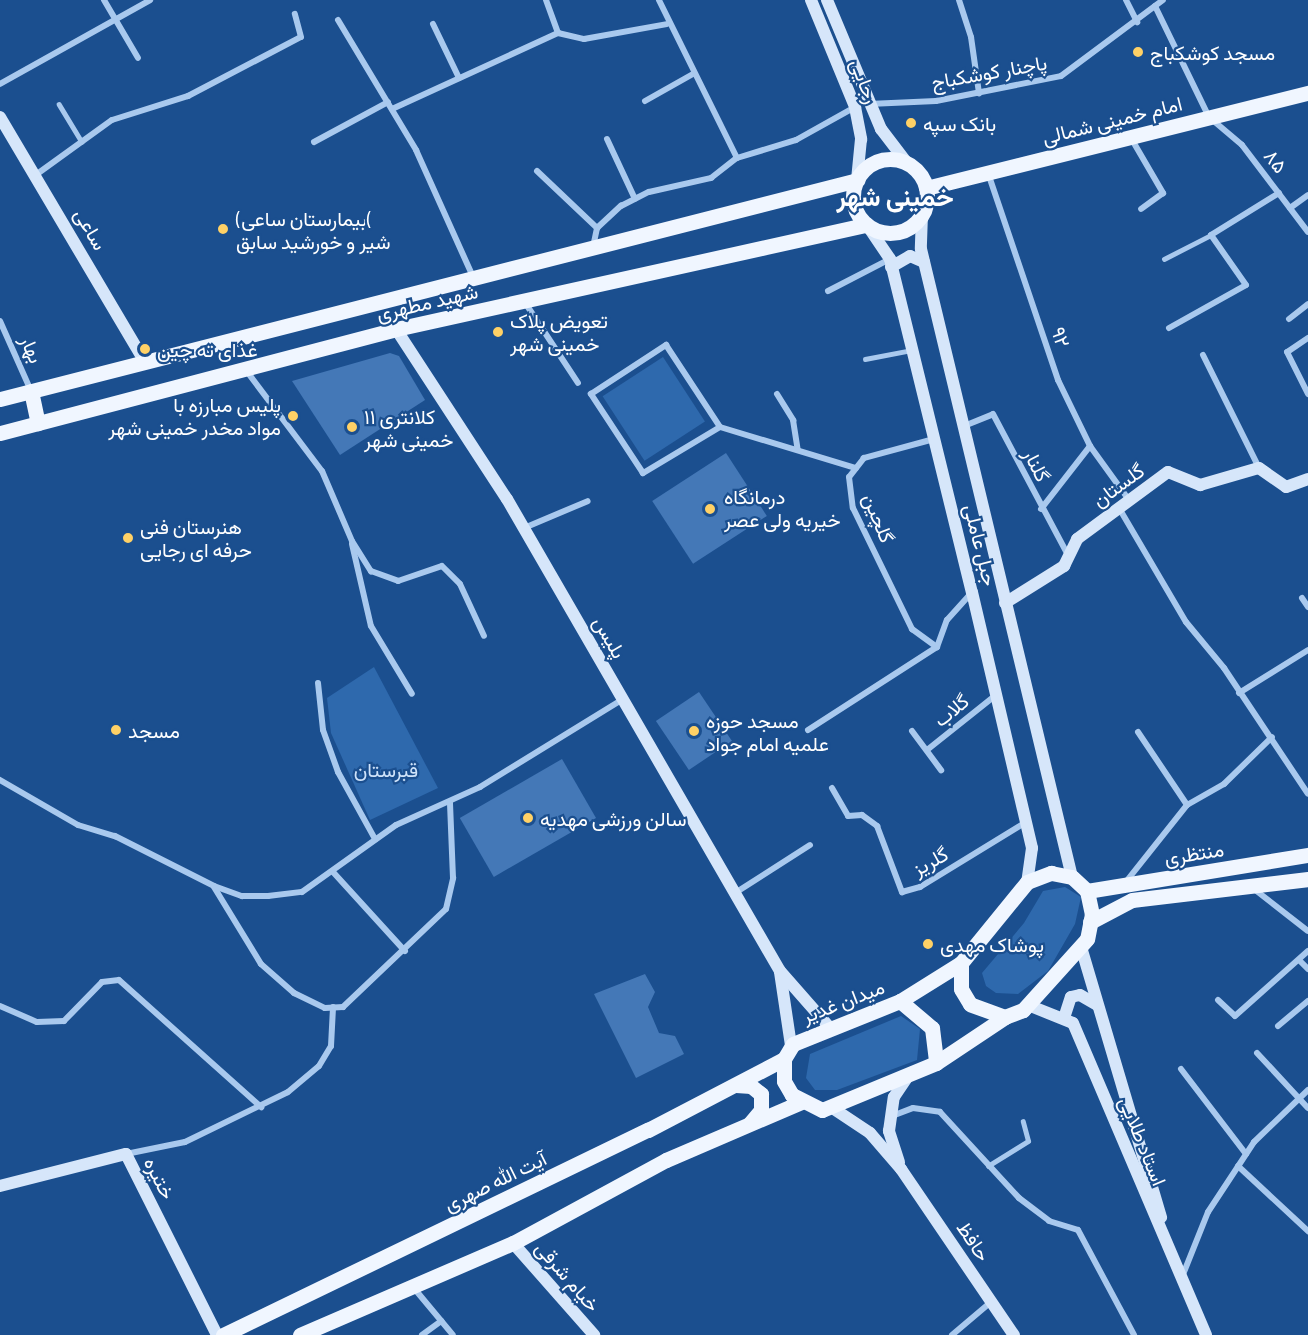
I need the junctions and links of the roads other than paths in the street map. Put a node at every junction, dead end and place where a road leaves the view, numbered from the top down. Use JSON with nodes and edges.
{"nodes":[{"id":1,"x":104,"y":0,"type":"edge"},
{"id":2,"x":150,"y":0,"type":"edge"},
{"id":3,"x":546,"y":0,"type":"edge"},
{"id":4,"x":659,"y":0,"type":"edge"},
{"id":5,"x":811,"y":0,"type":"edge"},
{"id":6,"x":826,"y":0,"type":"edge"},
{"id":7,"x":959,"y":0,"type":"edge"},
{"id":8,"x":1126,"y":0,"type":"edge"},
{"id":9,"x":1163,"y":0,"type":"edge"},
{"id":10,"x":1155,"y":6,"type":"junction"},
{"id":11,"x":295,"y":14,"type":"dead end"},
{"id":12,"x":338,"y":20,"type":"dead end"},
{"id":13,"x":116,"y":21,"type":"junction"},
{"id":14,"x":1137,"y":22,"type":"junction"},
{"id":15,"x":433,"y":24,"type":"dead end"},
{"id":16,"x":667,"y":24,"type":"junction"},
{"id":17,"x":558,"y":33,"type":"junction"},
{"id":18,"x":138,"y":58,"type":"dead end"},
{"id":19,"x":693,"y":74,"type":"junction"},
{"id":20,"x":459,"y":78,"type":"junction"},
{"id":21,"x":0,"y":84,"type":"edge"},
{"id":22,"x":979,"y":93,"type":"junction"},
{"id":23,"x":1308,"y":93,"type":"edge"},
{"id":24,"x":645,"y":101,"type":"dead end"},
{"id":25,"x":388,"y":102,"type":"junction"},
{"id":26,"x":59,"y":104,"type":"dead end"},
{"id":27,"x":869,"y":104,"type":"junction"},
{"id":28,"x":855,"y":107,"type":"junction"},
{"id":29,"x":392,"y":109,"type":"junction"},
{"id":30,"x":0,"y":117,"type":"edge"},
{"id":31,"x":1209,"y":117,"type":"junction"},
{"id":32,"x":1131,"y":137,"type":"junction"},
{"id":33,"x":607,"y":139,"type":"dead end"},
{"id":34,"x":314,"y":141,"type":"dead end"},
{"id":35,"x":82,"y":142,"type":"junction"},
{"id":36,"x":737,"y":158,"type":"junction"},
{"id":37,"x":907,"y":163,"type":"junction"},
{"id":38,"x":537,"y":171,"type":"dead end"},
{"id":39,"x":988,"y":173,"type":"junction"},
{"id":40,"x":37,"y":174,"type":"junction"},
{"id":41,"x":857,"y":180,"type":"junction"},
{"id":42,"x":926,"y":188,"type":"junction"},
{"id":43,"x":1280,"y":193,"type":"junction"},
{"id":44,"x":1308,"y":195,"type":"edge"},
{"id":45,"x":635,"y":199,"type":"junction"},
{"id":46,"x":1290,"y":208,"type":"junction"},
{"id":47,"x":1141,"y":209,"type":"dead end"},
{"id":48,"x":922,"y":214,"type":"junction"},
{"id":49,"x":867,"y":225,"type":"junction"},
{"id":50,"x":597,"y":228,"type":"junction"},
{"id":51,"x":1308,"y":232,"type":"edge"},
{"id":52,"x":1211,"y":235,"type":"junction"},
{"id":53,"x":593,"y":248,"type":"junction"},
{"id":54,"x":1164,"y":259,"type":"dead end"},
{"id":55,"x":924,"y":262,"type":"junction"},
{"id":56,"x":891,"y":263,"type":"junction"},
{"id":57,"x":473,"y":278,"type":"junction"},
{"id":58,"x":828,"y":291,"type":"dead end"},
{"id":59,"x":524,"y":301,"type":"junction"},
{"id":60,"x":1308,"y":304,"type":"edge"},
{"id":61,"x":1289,"y":318,"type":"dead end"},
{"id":62,"x":0,"y":321,"type":"edge"},
{"id":63,"x":1169,"y":328,"type":"dead end"},
{"id":64,"x":396,"y":330,"type":"junction"},
{"id":65,"x":1308,"y":338,"type":"edge"},
{"id":66,"x":912,"y":350,"type":"junction"},
{"id":67,"x":1203,"y":355,"type":"dead end"},
{"id":68,"x":864,"y":359,"type":"dead end"},
{"id":69,"x":145,"y":362,"type":"junction"},
{"id":70,"x":245,"y":369,"type":"junction"},
{"id":71,"x":579,"y":383,"type":"dead end"},
{"id":72,"x":31,"y":391,"type":"junction"},
{"id":73,"x":777,"y":394,"type":"dead end"},
{"id":74,"x":1308,"y":394,"type":"edge"},
{"id":75,"x":0,"y":399,"type":"edge"},
{"id":76,"x":38,"y":423,"type":"junction"},
{"id":77,"x":963,"y":426,"type":"junction"},
{"id":78,"x":720,"y":427,"type":"junction"},
{"id":79,"x":0,"y":433,"type":"edge"},
{"id":80,"x":934,"y":439,"type":"junction"},
{"id":81,"x":1090,"y":446,"type":"junction"},
{"id":82,"x":798,"y":450,"type":"junction"},
{"id":83,"x":856,"y":468,"type":"junction"},
{"id":84,"x":1259,"y":468,"type":"junction"},
{"id":85,"x":1308,"y":479,"type":"edge"},
{"id":86,"x":588,"y":501,"type":"dead end"},
{"id":87,"x":1124,"y":504,"type":"junction"},
{"id":88,"x":1041,"y":509,"type":"junction"},
{"id":89,"x":524,"y":528,"type":"junction"},
{"id":90,"x":352,"y":541,"type":"junction"},
{"id":91,"x":1069,"y":557,"type":"junction"},
{"id":92,"x":972,"y":592,"type":"junction"},
{"id":93,"x":1302,"y":597,"type":"dead end"},
{"id":94,"x":1005,"y":603,"type":"junction"},
{"id":95,"x":1308,"y":607,"type":"edge"},
{"id":96,"x":484,"y":636,"type":"dead end"},
{"id":97,"x":937,"y":646,"type":"junction"},
{"id":98,"x":1308,"y":650,"type":"edge"},
{"id":99,"x":318,"y":683,"type":"dead end"},
{"id":100,"x":1239,"y":693,"type":"junction"},
{"id":101,"x":412,"y":694,"type":"dead end"},
{"id":102,"x":996,"y":694,"type":"junction"},
{"id":103,"x":623,"y":699,"type":"junction"},
{"id":104,"x":808,"y":730,"type":"dead end"},
{"id":105,"x":912,"y":731,"type":"dead end"},
{"id":106,"x":1138,"y":732,"type":"dead end"},
{"id":107,"x":1272,"y":736,"type":"junction"},
{"id":108,"x":927,"y":750,"type":"junction"},
{"id":109,"x":941,"y":770,"type":"dead end"},
{"id":110,"x":0,"y":780,"type":"edge"},
{"id":111,"x":832,"y":788,"type":"dead end"},
{"id":112,"x":1308,"y":794,"type":"edge"},
{"id":113,"x":450,"y":802,"type":"junction"},
{"id":114,"x":1187,"y":805,"type":"junction"},
{"id":115,"x":1026,"y":822,"type":"junction"},
{"id":116,"x":375,"y":839,"type":"junction"},
{"id":117,"x":810,"y":845,"type":"dead end"},
{"id":118,"x":1308,"y":855,"type":"edge"},
{"id":119,"x":333,"y":872,"type":"junction"},
{"id":120,"x":1072,"y":876,"type":"junction"},
{"id":121,"x":1308,"y":879,"type":"edge"},
{"id":122,"x":1027,"y":882,"type":"junction"},
{"id":123,"x":1123,"y":885,"type":"junction"},
{"id":124,"x":214,"y":886,"type":"junction"},
{"id":125,"x":1252,"y":887,"type":"junction"},
{"id":126,"x":1087,"y":891,"type":"junction"},
{"id":127,"x":735,"y":893,"type":"junction"},
{"id":128,"x":1090,"y":921,"type":"junction"},
{"id":129,"x":1308,"y":931,"type":"edge"},
{"id":130,"x":1081,"y":947,"type":"junction"},
{"id":131,"x":405,"y":951,"type":"junction"},
{"id":132,"x":1308,"y":951,"type":"edge"},
{"id":133,"x":1299,"y":960,"type":"junction"},
{"id":134,"x":961,"y":963,"type":"junction"},
{"id":135,"x":1308,"y":969,"type":"edge"},
{"id":136,"x":780,"y":971,"type":"junction"},
{"id":137,"x":1218,"y":1000,"type":"dead end"},
{"id":138,"x":900,"y":1001,"type":"junction"},
{"id":139,"x":1308,"y":1001,"type":"edge"},
{"id":140,"x":1028,"y":1005,"type":"junction"},
{"id":141,"x":1097,"y":1005,"type":"junction"},
{"id":142,"x":0,"y":1006,"type":"edge"},
{"id":143,"x":333,"y":1007,"type":"junction"},
{"id":144,"x":1005,"y":1017,"type":"junction"},
{"id":145,"x":1064,"y":1018,"type":"junction"},
{"id":146,"x":1278,"y":1026,"type":"dead end"},
{"id":147,"x":830,"y":1028,"type":"junction"},
{"id":148,"x":788,"y":1053,"type":"junction"},
{"id":149,"x":1257,"y":1053,"type":"dead end"},
{"id":150,"x":936,"y":1063,"type":"junction"},
{"id":151,"x":1181,"y":1069,"type":"dead end"},
{"id":152,"x":906,"y":1079,"type":"junction"},
{"id":153,"x":736,"y":1085,"type":"junction"},
{"id":154,"x":1308,"y":1090,"type":"edge"},
{"id":155,"x":1298,"y":1099,"type":"junction"},
{"id":156,"x":801,"y":1102,"type":"junction"},
{"id":157,"x":261,"y":1107,"type":"junction"},
{"id":158,"x":831,"y":1107,"type":"junction"},
{"id":159,"x":1308,"y":1108,"type":"edge"},
{"id":160,"x":891,"y":1116,"type":"junction"},
{"id":161,"x":1023,"y":1122,"type":"dead end"},
{"id":162,"x":750,"y":1123,"type":"junction"},
{"id":163,"x":126,"y":1154,"type":"junction"},
{"id":164,"x":1246,"y":1154,"type":"junction"},
{"id":165,"x":988,"y":1166,"type":"junction"},
{"id":166,"x":1238,"y":1166,"type":"junction"},
{"id":167,"x":902,"y":1169,"type":"junction"},
{"id":168,"x":0,"y":1186,"type":"edge"},
{"id":169,"x":1308,"y":1230,"type":"edge"},
{"id":170,"x":513,"y":1243,"type":"junction"},
{"id":171,"x":1181,"y":1284,"type":"junction"},
{"id":172,"x":414,"y":1287,"type":"junction"},
{"id":173,"x":992,"y":1301,"type":"junction"},
{"id":174,"x":441,"y":1321,"type":"junction"},
{"id":175,"x":217,"y":1335,"type":"edge"},
{"id":176,"x":223,"y":1335,"type":"edge"},
{"id":177,"x":300,"y":1335,"type":"edge"},
{"id":178,"x":422,"y":1335,"type":"edge"},
{"id":179,"x":453,"y":1335,"type":"edge"},
{"id":180,"x":594,"y":1335,"type":"edge"},
{"id":181,"x":952,"y":1335,"type":"edge"},
{"id":182,"x":1014,"y":1335,"type":"edge"},
{"id":183,"x":1134,"y":1335,"type":"edge"},
{"id":184,"x":1206,"y":1335,"type":"edge"}],
"edges":[{"from":1,"to":13,"type":"street"},
{"from":2,"to":13,"type":"street"},
{"from":3,"to":17,"type":"street"},
{"from":4,"to":16,"type":"street"},
{"from":5,"to":28,"type":"street","name":"رجایی"},
{"from":6,"to":27,"type":"street","name":"رجایی"},
{"from":7,"to":22,"type":"street"},
{"from":8,"to":14,"type":"street"},
{"from":9,"to":10,"type":"street","name":"پاچنار کوشکباج"},
{"from":10,"to":14,"type":"street","name":"پاچنار کوشکباج"},
{"from":10,"to":31,"type":"street"},
{"from":11,"to":35,"type":"street"},
{"from":12,"to":25,"type":"street"},
{"from":13,"to":18,"type":"street"},
{"from":13,"to":21,"type":"street"},
{"from":14,"to":22,"type":"street","name":"پاچنار کوشکباج"},
{"from":15,"to":20,"type":"street"},
{"from":16,"to":17,"type":"street"},
{"from":16,"to":19,"type":"street"},
{"from":17,"to":20,"type":"street"},
{"from":19,"to":24,"type":"street"},
{"from":19,"to":36,"type":"street"},
{"from":20,"to":29,"type":"street"},
{"from":22,"to":27,"type":"street","name":"پاچنار کوشکباج"},
{"from":23,"to":31,"type":"main road","name":"امام خمینی شمالی"},
{"from":25,"to":29,"type":"street"},
{"from":25,"to":34,"type":"street"},
{"from":26,"to":35,"type":"lane"},
{"from":27,"to":37,"type":"street","name":"رجایی"},
{"from":28,"to":36,"type":"street"},
{"from":28,"to":41,"type":"street","name":"رجایی"},
{"from":29,"to":57,"type":"street"},
{"from":30,"to":40,"type":"street","name":"ساعی"},
{"from":31,"to":32,"type":"main road","name":"امام خمینی شمالی"},
{"from":31,"to":43,"type":"street","name":"۸۵"},
{"from":32,"to":39,"type":"main road","name":"امام خمینی شمالی"},
{"from":32,"to":47,"type":"street"},
{"from":33,"to":45,"type":"street"},
{"from":35,"to":40,"type":"street"},
{"from":36,"to":45,"type":"street"},
{"from":37,"to":41,"type":"main road"},
{"from":37,"to":42,"type":"main road"},
{"from":38,"to":50,"type":"street"},
{"from":39,"to":42,"type":"main road","name":"امام خمینی شمالی"},
{"from":39,"to":81,"type":"street","name":"۹۲"},
{"from":40,"to":69,"type":"street","name":"ساعی"},
{"from":41,"to":49,"type":"main road"},
{"from":41,"to":53,"type":"main road","name":"شهید مطهری"},
{"from":42,"to":48,"type":"main road"},
{"from":43,"to":46,"type":"street","name":"۸۵"},
{"from":43,"to":52,"type":"street"},
{"from":44,"to":46,"type":"street"},
{"from":45,"to":50,"type":"street"},
{"from":46,"to":51,"type":"street","name":"۸۵"},
{"from":48,"to":49,"type":"main road"},
{"from":48,"to":55,"type":"street","name":"جبل عاملی"},
{"from":49,"to":56,"type":"street","name":"جبل عاملی"},
{"from":49,"to":59,"type":"main road","name":"شهید مطهری"},
{"from":50,"to":53,"type":"street"},
{"from":52,"to":54,"type":"lane"},
{"from":52,"to":63,"type":"street"},
{"from":53,"to":57,"type":"main road","name":"شهید مطهری"},
{"from":55,"to":56,"type":"street"},
{"from":55,"to":77,"type":"street","name":"جبل عاملی"},
{"from":56,"to":58,"type":"street"},
{"from":56,"to":66,"type":"street","name":"جبل عاملی"},
{"from":57,"to":69,"type":"main road","name":"شهید مطهری"},
{"from":59,"to":64,"type":"main road","name":"شهید مطهری"},
{"from":59,"to":71,"type":"street"},
{"from":60,"to":61,"type":"street"},
{"from":62,"to":72,"type":"street","name":"بهار"},
{"from":64,"to":70,"type":"main road","name":"شهید مطهری"},
{"from":64,"to":89,"type":"street","name":"پلیس"},
{"from":65,"to":74,"type":"street"},
{"from":66,"to":68,"type":"lane"},
{"from":66,"to":80,"type":"street","name":"جبل عاملی"},
{"from":67,"to":84,"type":"street"},
{"from":69,"to":72,"type":"main road","name":"شهید مطهری"},
{"from":70,"to":76,"type":"main road","name":"شهید مطهری"},
{"from":70,"to":90,"type":"street"},
{"from":72,"to":75,"type":"main road","name":"شهید مطهری"},
{"from":72,"to":76,"type":"main road"},
{"from":73,"to":82,"type":"street"},
{"from":76,"to":79,"type":"main road","name":"شهید مطهری"},
{"from":77,"to":88,"type":"street","name":"گلنار"},
{"from":77,"to":94,"type":"street","name":"جبل عاملی"},
{"from":78,"to":78,"type":"street"},
{"from":78,"to":82,"type":"street"},
{"from":80,"to":83,"type":"street"},
{"from":80,"to":92,"type":"street","name":"جبل عاملی"},
{"from":81,"to":87,"type":"street","name":"۹۲"},
{"from":81,"to":88,"type":"street"},
{"from":82,"to":83,"type":"street"},
{"from":83,"to":97,"type":"street","name":"گلچین"},
{"from":84,"to":85,"type":"street"},
{"from":84,"to":87,"type":"street","name":"گلستان"},
{"from":86,"to":89,"type":"street"},
{"from":87,"to":91,"type":"street","name":"گلستان"},
{"from":87,"to":100,"type":"street","name":"۹۲"},
{"from":88,"to":91,"type":"street","name":"گلنار"},
{"from":89,"to":103,"type":"street","name":"پلیس"},
{"from":90,"to":96,"type":"street"},
{"from":90,"to":101,"type":"street"},
{"from":91,"to":94,"type":"street","name":"گلستان"},
{"from":92,"to":97,"type":"street"},
{"from":92,"to":102,"type":"street","name":"جبل عاملی"},
{"from":93,"to":95,"type":"street"},
{"from":94,"to":120,"type":"street","name":"جبل عاملی"},
{"from":97,"to":104,"type":"street"},
{"from":98,"to":100,"type":"street"},
{"from":99,"to":116,"type":"street"},
{"from":100,"to":107,"type":"street","name":"۹۲"},
{"from":102,"to":108,"type":"street","name":"گلاب"},
{"from":102,"to":115,"type":"street","name":"جبل عاملی"},
{"from":103,"to":113,"type":"street"},
{"from":103,"to":127,"type":"street","name":"پلیس"},
{"from":105,"to":108,"type":"street"},
{"from":106,"to":114,"type":"street"},
{"from":107,"to":112,"type":"street","name":"۹۲"},
{"from":107,"to":114,"type":"street"},
{"from":108,"to":109,"type":"street"},
{"from":110,"to":124,"type":"street"},
{"from":111,"to":115,"type":"street","name":"گلریز"},
{"from":113,"to":116,"type":"street"},
{"from":113,"to":131,"type":"street"},
{"from":114,"to":123,"type":"street"},
{"from":115,"to":122,"type":"street","name":"جبل عاملی"},
{"from":116,"to":119,"type":"street"},
{"from":117,"to":127,"type":"street"},
{"from":118,"to":123,"type":"main road","name":"منتظری"},
{"from":119,"to":124,"type":"street"},
{"from":119,"to":131,"type":"street"},
{"from":120,"to":122,"type":"main road"},
{"from":120,"to":126,"type":"main road"},
{"from":121,"to":125,"type":"main road","name":"منتظری"},
{"from":122,"to":134,"type":"main road"},
{"from":123,"to":126,"type":"main road","name":"منتظری"},
{"from":124,"to":143,"type":"street"},
{"from":125,"to":128,"type":"main road","name":"منتظری"},
{"from":125,"to":129,"type":"street"},
{"from":126,"to":128,"type":"main road"},
{"from":127,"to":136,"type":"street","name":"پلیس"},
{"from":128,"to":130,"type":"main road"},
{"from":130,"to":140,"type":"main road"},
{"from":130,"to":141,"type":"street","name":"استاد طلایی"},
{"from":131,"to":143,"type":"street"},
{"from":132,"to":133,"type":"street"},
{"from":133,"to":135,"type":"street"},
{"from":133,"to":137,"type":"street"},
{"from":134,"to":138,"type":"main road"},
{"from":134,"to":144,"type":"main road"},
{"from":136,"to":147,"type":"street"},
{"from":136,"to":148,"type":"street"},
{"from":138,"to":147,"type":"main road","name":"میدان غدیر"},
{"from":138,"to":150,"type":"main road","name":"میدان غدیر"},
{"from":139,"to":146,"type":"street"},
{"from":140,"to":144,"type":"main road"},
{"from":140,"to":145,"type":"street"},
{"from":141,"to":145,"type":"street"},
{"from":141,"to":171,"type":"street","name":"استاد طلایی"},
{"from":142,"to":157,"type":"street"},
{"from":143,"to":157,"type":"street"},
{"from":144,"to":150,"type":"main road"},
{"from":145,"to":171,"type":"street","name":"استاد طلایی"},
{"from":147,"to":148,"type":"main road","name":"میدان غدیر"},
{"from":148,"to":153,"type":"main road","name":"آیت الله صهری"},
{"from":148,"to":156,"type":"main road"},
{"from":149,"to":155,"type":"street"},
{"from":150,"to":152,"type":"main road"},
{"from":151,"to":164,"type":"street"},
{"from":152,"to":158,"type":"main road"},
{"from":152,"to":160,"type":"street"},
{"from":153,"to":162,"type":"main road"},
{"from":153,"to":176,"type":"main road","name":"آیت الله صهری"},
{"from":154,"to":155,"type":"street"},
{"from":155,"to":159,"type":"street"},
{"from":155,"to":164,"type":"street"},
{"from":156,"to":158,"type":"main road"},
{"from":156,"to":162,"type":"main road"},
{"from":157,"to":163,"type":"street"},
{"from":158,"to":167,"type":"street"},
{"from":160,"to":165,"type":"street"},
{"from":160,"to":167,"type":"street"},
{"from":161,"to":165,"type":"lane"},
{"from":162,"to":170,"type":"main road"},
{"from":163,"to":168,"type":"street","name":"ختیره"},
{"from":163,"to":175,"type":"street","name":"ختیره"},
{"from":164,"to":166,"type":"street"},
{"from":165,"to":183,"type":"street"},
{"from":166,"to":169,"type":"street"},
{"from":166,"to":171,"type":"street"},
{"from":167,"to":173,"type":"street","name":"حافظ"},
{"from":170,"to":172,"type":"main road"},
{"from":170,"to":180,"type":"street","name":"خیام شرقی"},
{"from":171,"to":184,"type":"street","name":"استاد طلایی"},
{"from":172,"to":174,"type":"street"},
{"from":172,"to":177,"type":"main road"},
{"from":173,"to":181,"type":"street"},
{"from":173,"to":182,"type":"street","name":"حافظ"},
{"from":174,"to":178,"type":"street"},
{"from":174,"to":179,"type":"street"}]}
